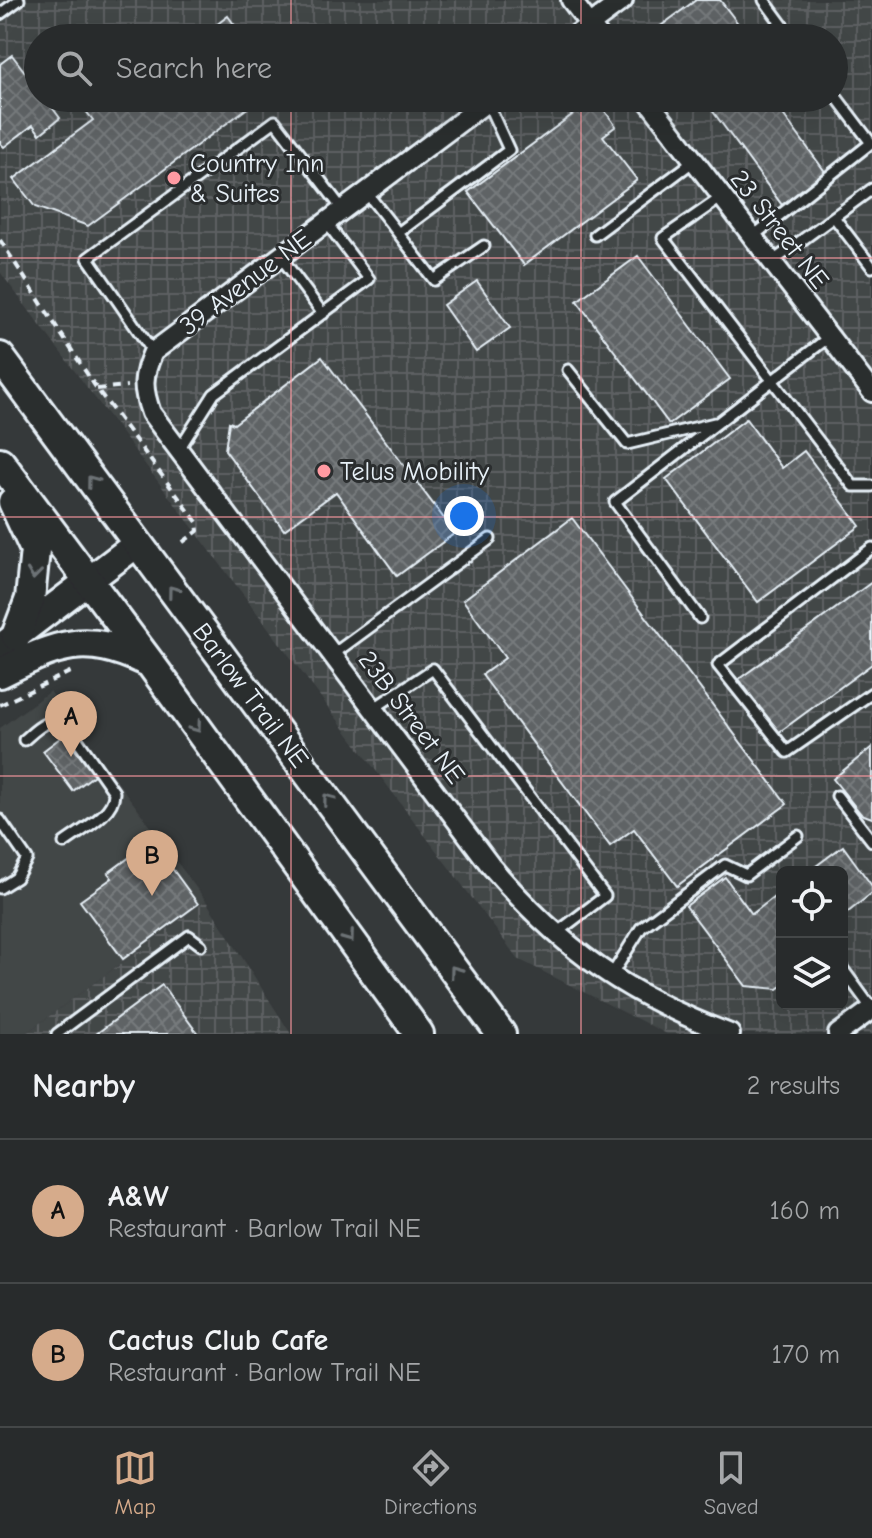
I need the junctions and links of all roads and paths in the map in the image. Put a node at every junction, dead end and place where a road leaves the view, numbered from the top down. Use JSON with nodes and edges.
{"nodes":[{"id":1,"x":19,"y":0,"type":"edge"},
{"id":2,"x":571,"y":0,"type":"edge"},
{"id":3,"x":623,"y":0,"type":"edge"},
{"id":4,"x":764,"y":0,"type":"edge"},
{"id":5,"x":0,"y":14,"type":"edge"},
{"id":6,"x":589,"y":24,"type":"edge"},
{"id":7,"x":602,"y":24,"type":"edge"},
{"id":8,"x":782,"y":24,"type":"edge"},
{"id":9,"x":474,"y":112,"type":"edge"},
{"id":10,"x":495,"y":112,"type":"edge"},
{"id":11,"x":657,"y":112,"type":"edge"},
{"id":12,"x":848,"y":112,"type":"edge"},
{"id":13,"x":694,"y":161,"type":"junction"},
{"id":14,"x":872,"y":189,"type":"edge"},
{"id":15,"x":366,"y":192,"type":"junction"},
{"id":16,"x":722,"y":197,"type":"junction"},
{"id":17,"x":343,"y":210,"type":"junction"},
{"id":18,"x":834,"y":217,"type":"junction"},
{"id":19,"x":326,"y":222,"type":"junction"},
{"id":20,"x":398,"y":233,"type":"junction"},
{"id":21,"x":595,"y":235,"type":"dead end"},
{"id":22,"x":752,"y":237,"type":"junction"},
{"id":23,"x":0,"y":240,"type":"edge"},
{"id":24,"x":484,"y":246,"type":"dead end"},
{"id":25,"x":280,"y":256,"type":"junction"},
{"id":26,"x":772,"y":262,"type":"junction"},
{"id":27,"x":872,"y":267,"type":"edge"},
{"id":28,"x":323,"y":314,"type":"junction"},
{"id":29,"x":829,"y":337,"type":"junction"},
{"id":30,"x":153,"y":352,"type":"junction"},
{"id":31,"x":0,"y":357,"type":"edge"},
{"id":32,"x":568,"y":370,"type":"dead end"},
{"id":33,"x":773,"y":380,"type":"junction"},
{"id":34,"x":144,"y":384,"type":"junction"},
{"id":35,"x":97,"y":389,"type":"junction"},
{"id":36,"x":872,"y":392,"type":"edge"},
{"id":37,"x":718,"y":423,"type":"junction"},
{"id":38,"x":179,"y":449,"type":"junction"},
{"id":39,"x":0,"y":462,"type":"edge"},
{"id":40,"x":0,"y":476,"type":"edge"},
{"id":41,"x":872,"y":486,"type":"edge"},
{"id":42,"x":490,"y":539,"type":"dead end"},
{"id":43,"x":138,"y":543,"type":"junction"},
{"id":44,"x":179,"y":545,"type":"dead end"},
{"id":45,"x":872,"y":548,"type":"edge"},
{"id":46,"x":88,"y":582,"type":"junction"},
{"id":47,"x":700,"y":618,"type":"dead end"},
{"id":48,"x":8,"y":642,"type":"edge"},
{"id":49,"x":332,"y":655,"type":"junction"},
{"id":50,"x":150,"y":663,"type":"junction"},
{"id":51,"x":85,"y":664,"type":"dead end"},
{"id":52,"x":0,"y":673,"type":"edge"},
{"id":53,"x":872,"y":693,"type":"edge"},
{"id":54,"x":0,"y":705,"type":"edge"},
{"id":55,"x":373,"y":709,"type":"junction"},
{"id":56,"x":24,"y":740,"type":"dead end"},
{"id":57,"x":837,"y":796,"type":"dead end"},
{"id":58,"x":0,"y":820,"type":"edge"},
{"id":59,"x":798,"y":836,"type":"dead end"},
{"id":60,"x":872,"y":841,"type":"edge"},
{"id":61,"x":64,"y":843,"type":"dead end"},
{"id":62,"x":0,"y":888,"type":"edge"},
{"id":63,"x":555,"y":934,"type":"junction"},
{"id":64,"x":201,"y":945,"type":"dead end"},
{"id":65,"x":611,"y":976,"type":"junction"},
{"id":66,"x":848,"y":976,"type":"edge"},
{"id":67,"x":872,"y":1009,"type":"edge"},
{"id":68,"x":57,"y":1034,"type":"edge"},
{"id":69,"x":419,"y":1034,"type":"edge"},
{"id":70,"x":501,"y":1034,"type":"edge"},
{"id":71,"x":730,"y":1034,"type":"edge"},
{"id":72,"x":838,"y":1034,"type":"edge"}],
"edges":[{"from":1,"to":5,"type":"lane"},
{"from":2,"to":6,"type":"street"},
{"from":3,"to":7,"type":"street"},
{"from":4,"to":8,"type":"lane"},
{"from":9,"to":15,"type":"street","name":"39 Avenue NE"},
{"from":10,"to":20,"type":"lane"},
{"from":11,"to":13,"type":"street","name":"23 Street NE"},
{"from":12,"to":22,"type":"lane"},
{"from":13,"to":16,"type":"street","name":"23 Street NE"},
{"from":13,"to":21,"type":"lane"},
{"from":14,"to":18,"type":"lane"},
{"from":15,"to":17,"type":"street","name":"39 Avenue NE"},
{"from":15,"to":20,"type":"lane"},
{"from":16,"to":22,"type":"street","name":"23 Street NE"},
{"from":16,"to":33,"type":"lane"},
{"from":17,"to":19,"type":"street","name":"39 Avenue NE"},
{"from":17,"to":30,"type":"lane"},
{"from":18,"to":26,"type":"lane"},
{"from":18,"to":27,"type":"lane"},
{"from":19,"to":25,"type":"street","name":"39 Avenue NE"},
{"from":19,"to":28,"type":"lane"},
{"from":20,"to":24,"type":"lane"},
{"from":22,"to":26,"type":"street","name":"23 Street NE"},
{"from":23,"to":35,"type":"path"},
{"from":25,"to":28,"type":"lane"},
{"from":25,"to":30,"type":"street","name":"39 Avenue NE"},
{"from":26,"to":29,"type":"street","name":"23 Street NE"},
{"from":28,"to":38,"type":"lane"},
{"from":29,"to":33,"type":"lane"},
{"from":29,"to":36,"type":"street","name":"23 Street NE"},
{"from":30,"to":34,"type":"street"},
{"from":43,"to":31,"type":"main road","name":"Barlow Trail NE","one_way":true},
{"from":32,"to":37,"type":"lane"},
{"from":33,"to":37,"type":"lane"},
{"from":33,"to":41,"type":"lane"},
{"from":34,"to":35,"type":"path"},
{"from":34,"to":38,"type":"street","name":"23B Street NE"},
{"from":35,"to":44,"type":"path"},
{"from":37,"to":47,"type":"lane"},
{"from":38,"to":49,"type":"street","name":"23B Street NE"},
{"from":39,"to":46,"type":"main road"},
{"from":40,"to":48,"type":"main road","one_way":true},
{"from":42,"to":49,"type":"lane"},
{"from":43,"to":46,"type":"street"},
{"from":70,"to":43,"type":"main road","name":"Barlow Trail NE","one_way":true},
{"from":45,"to":53,"type":"lane"},
{"from":46,"to":48,"type":"street"},
{"from":46,"to":50,"type":"main road"},
{"from":49,"to":55,"type":"street","name":"23B Street NE"},
{"from":50,"to":52,"type":"main road"},
{"from":50,"to":69,"type":"main road","one_way":true},
{"from":51,"to":54,"type":"path"},
{"from":55,"to":63,"type":"street","name":"23B Street NE"},
{"from":55,"to":63,"type":"lane"},
{"from":56,"to":61,"type":"lane"},
{"from":57,"to":60,"type":"lane"},
{"from":58,"to":62,"type":"lane"},
{"from":59,"to":65,"type":"lane"},
{"from":63,"to":65,"type":"street","name":"23B Street NE"},
{"from":64,"to":68,"type":"lane"},
{"from":65,"to":71,"type":"street","name":"23B Street NE"},
{"from":66,"to":67,"type":"lane"},
{"from":67,"to":72,"type":"street"}]}
